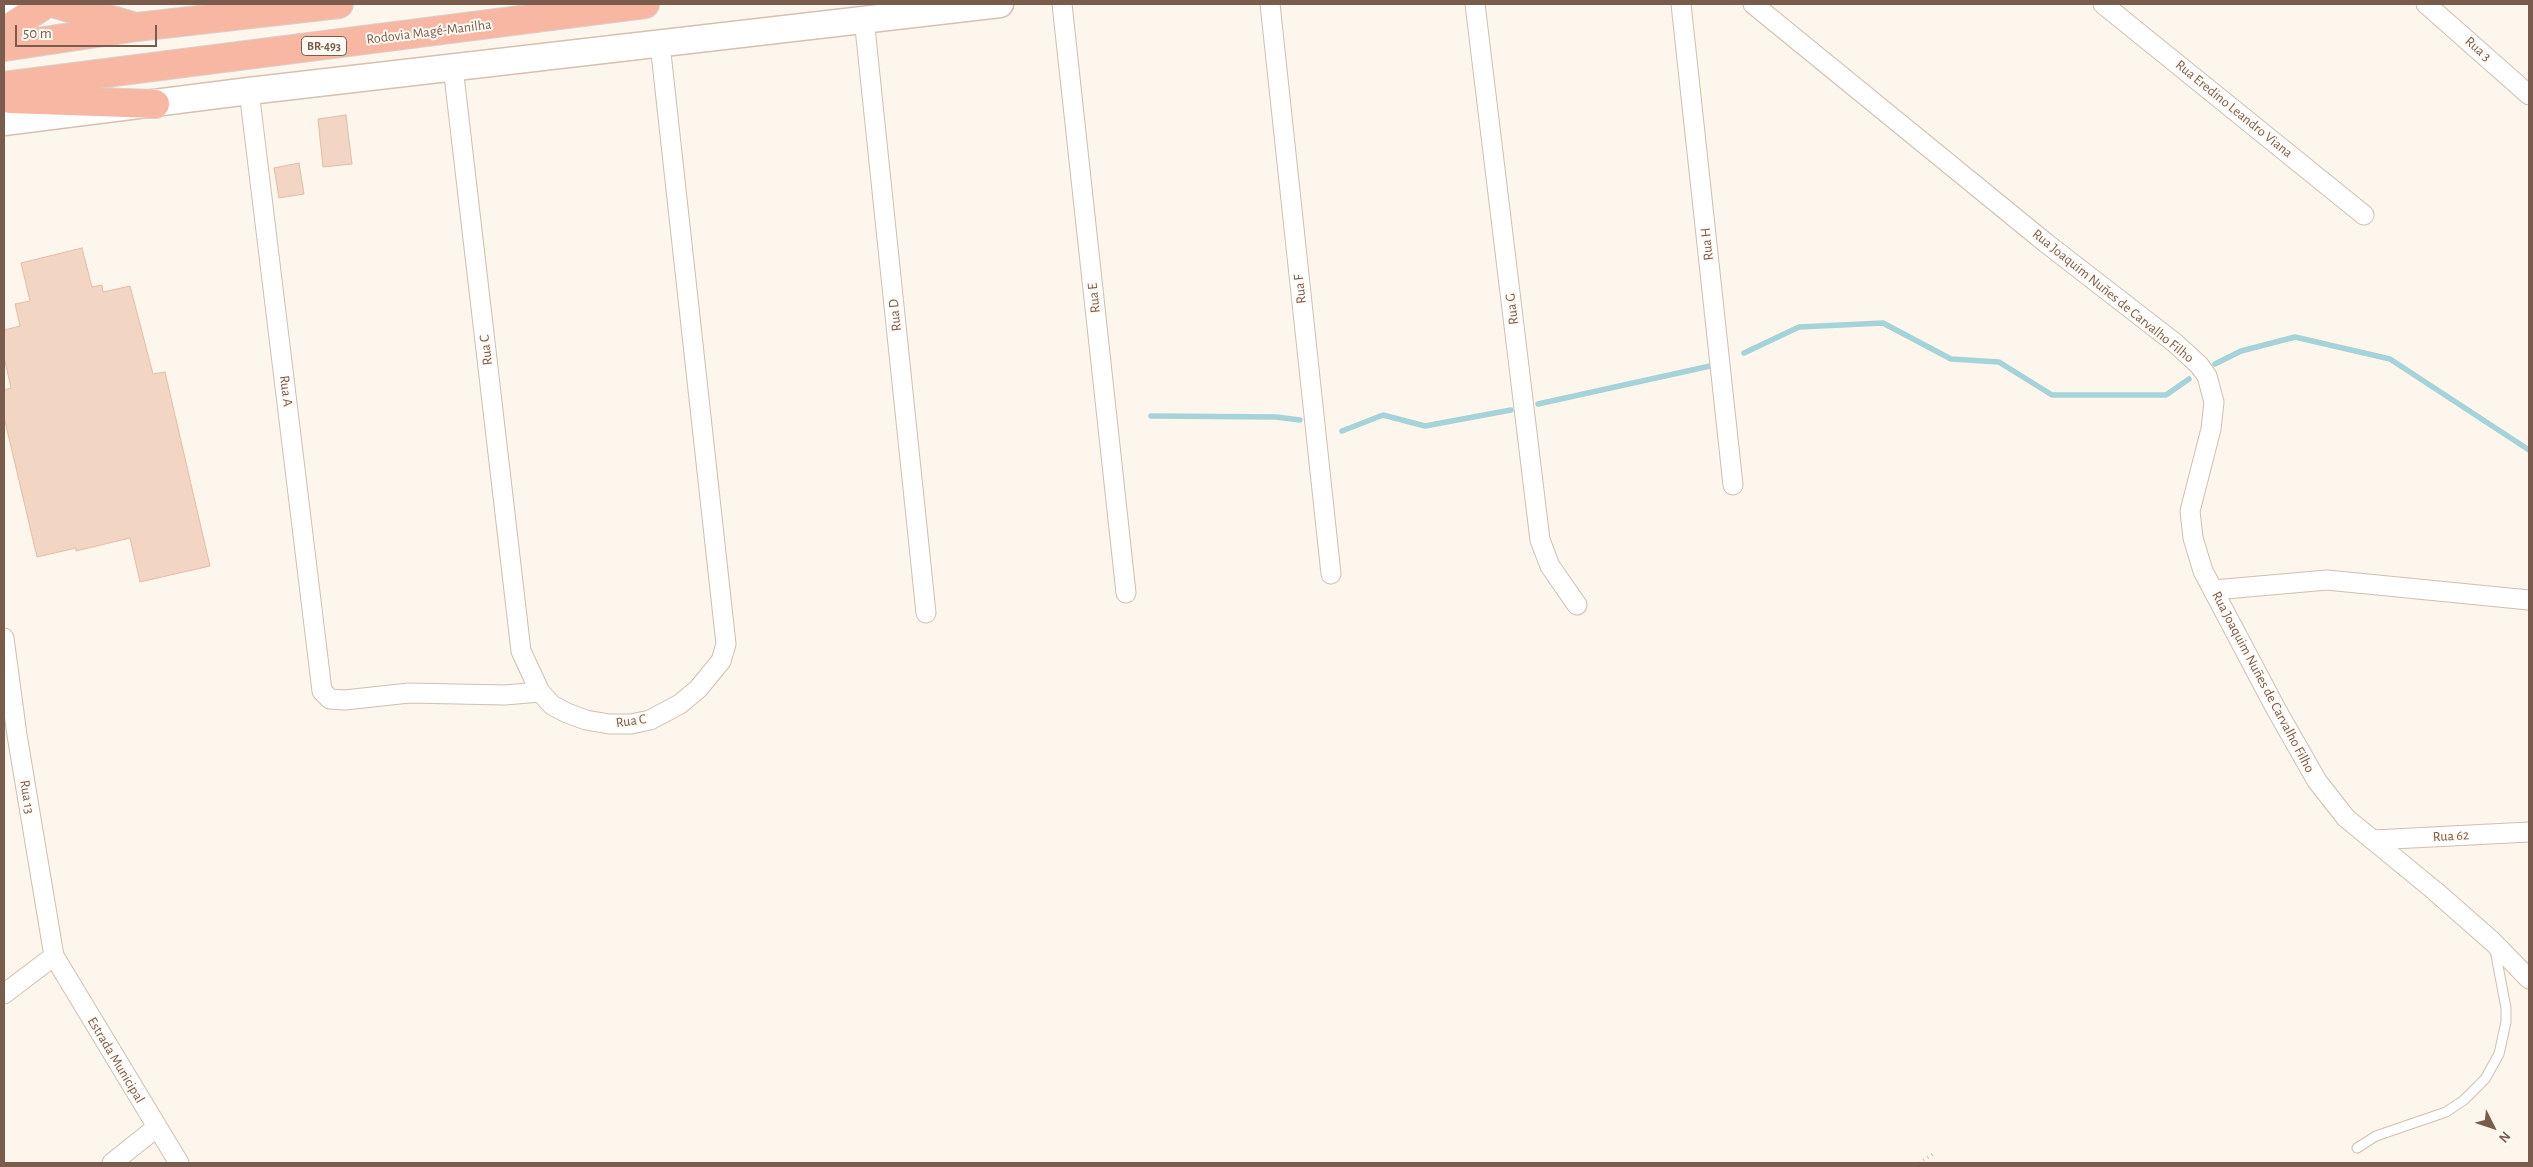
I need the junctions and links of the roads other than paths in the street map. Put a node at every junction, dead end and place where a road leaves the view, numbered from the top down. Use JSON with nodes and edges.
{"nodes":[{"id":1,"x":29,"y":4,"type":"edge"},
{"id":2,"x":46,"y":4,"type":"edge"},
{"id":3,"x":56,"y":4,"type":"edge"},
{"id":4,"x":339,"y":4,"type":"edge"},
{"id":5,"x":645,"y":4,"type":"edge"},
{"id":6,"x":1000,"y":4,"type":"edge"},
{"id":7,"x":1062,"y":4,"type":"edge"},
{"id":8,"x":1270,"y":4,"type":"edge"},
{"id":9,"x":1476,"y":4,"type":"edge"},
{"id":10,"x":1681,"y":4,"type":"edge"},
{"id":11,"x":1753,"y":4,"type":"edge"},
{"id":12,"x":2103,"y":4,"type":"edge"},
{"id":13,"x":2426,"y":4,"type":"edge"},
{"id":14,"x":4,"y":6,"type":"edge"},
{"id":15,"x":864,"y":18,"type":"junction"},
{"id":16,"x":137,"y":27,"type":"junction"},
{"id":17,"x":4,"y":31,"type":"edge"},
{"id":18,"x":660,"y":44,"type":"junction"},
{"id":19,"x":4,"y":48,"type":"edge"},
{"id":20,"x":453,"y":67,"type":"junction"},
{"id":21,"x":4,"y":86,"type":"edge"},
{"id":22,"x":249,"y":91,"type":"junction"},
{"id":23,"x":2529,"y":95,"type":"edge"},
{"id":24,"x":4,"y":99,"type":"edge"},
{"id":25,"x":155,"y":104,"type":"junction"},
{"id":26,"x":4,"y":122,"type":"edge"},
{"id":27,"x":2364,"y":215,"type":"dead end"},
{"id":28,"x":1733,"y":485,"type":"dead end"},
{"id":29,"x":1331,"y":574,"type":"dead end"},
{"id":30,"x":2214,"y":590,"type":"junction"},
{"id":31,"x":1126,"y":593,"type":"dead end"},
{"id":32,"x":2529,"y":600,"type":"edge"},
{"id":33,"x":1577,"y":605,"type":"dead end"},
{"id":34,"x":926,"y":613,"type":"dead end"},
{"id":35,"x":4,"y":638,"type":"edge"},
{"id":36,"x":540,"y":692,"type":"junction"},
{"id":37,"x":2529,"y":832,"type":"edge"},
{"id":38,"x":2373,"y":840,"type":"junction"},
{"id":39,"x":2493,"y":942,"type":"junction"},
{"id":40,"x":54,"y":956,"type":"junction"},
{"id":41,"x":2529,"y":979,"type":"edge"},
{"id":42,"x":4,"y":994,"type":"edge"},
{"id":43,"x":156,"y":1128,"type":"junction"},
{"id":44,"x":2357,"y":1148,"type":"dead end"},
{"id":45,"x":112,"y":1163,"type":"edge"},
{"id":46,"x":178,"y":1163,"type":"edge"}],
"edges":[{"from":1,"to":14,"type":"main road"},
{"from":2,"to":17,"type":"highway"},
{"from":3,"to":16,"type":"highway"},
{"from":4,"to":16,"type":"highway"},
{"from":5,"to":21,"type":"highway","name":"Rodovia Magé-Manilha","number":"BR-493"},
{"from":6,"to":15,"type":"main road"},
{"from":7,"to":31,"type":"street","name":"Rua E"},
{"from":8,"to":29,"type":"street","name":"Rua F"},
{"from":9,"to":33,"type":"street","name":"Rua G"},
{"from":10,"to":28,"type":"street","name":"Rua H"},
{"from":11,"to":30,"type":"street","name":"Rua Joaquim Nuñes de Carvalho Filho"},
{"from":12,"to":27,"type":"street","name":"Rua Eredino Leandro Viana"},
{"from":13,"to":23,"type":"street","name":"Rua 3"},
{"from":15,"to":18,"type":"main road"},
{"from":15,"to":34,"type":"street","name":"Rua D"},
{"from":16,"to":19,"type":"highway"},
{"from":18,"to":20,"type":"main road"},
{"from":18,"to":36,"type":"street","name":"Rua C"},
{"from":20,"to":22,"type":"main road"},
{"from":20,"to":36,"type":"street","name":"Rua C"},
{"from":22,"to":25,"type":"main road"},
{"from":22,"to":36,"type":"street","name":"Rua A"},
{"from":24,"to":25,"type":"highway"},
{"from":25,"to":26,"type":"main road"},
{"from":30,"to":32,"type":"street"},
{"from":30,"to":38,"type":"street","name":"Rua Joaquim Nuñes de Carvalho Filho"},
{"from":35,"to":40,"type":"street","name":"Rua 13"},
{"from":37,"to":38,"type":"street","name":"Rua 62"},
{"from":38,"to":39,"type":"street","name":"Rua Joaquim Nuñes de Carvalho Filho"},
{"from":39,"to":41,"type":"street","name":"Rua Joaquim Nuñes de Carvalho Filho"},
{"from":39,"to":44,"type":"lane"},
{"from":40,"to":42,"type":"street"},
{"from":40,"to":43,"type":"street","name":"Estrada Municipal"},
{"from":43,"to":45,"type":"street"},
{"from":43,"to":46,"type":"street","name":"Estrada Municipal"}]}
